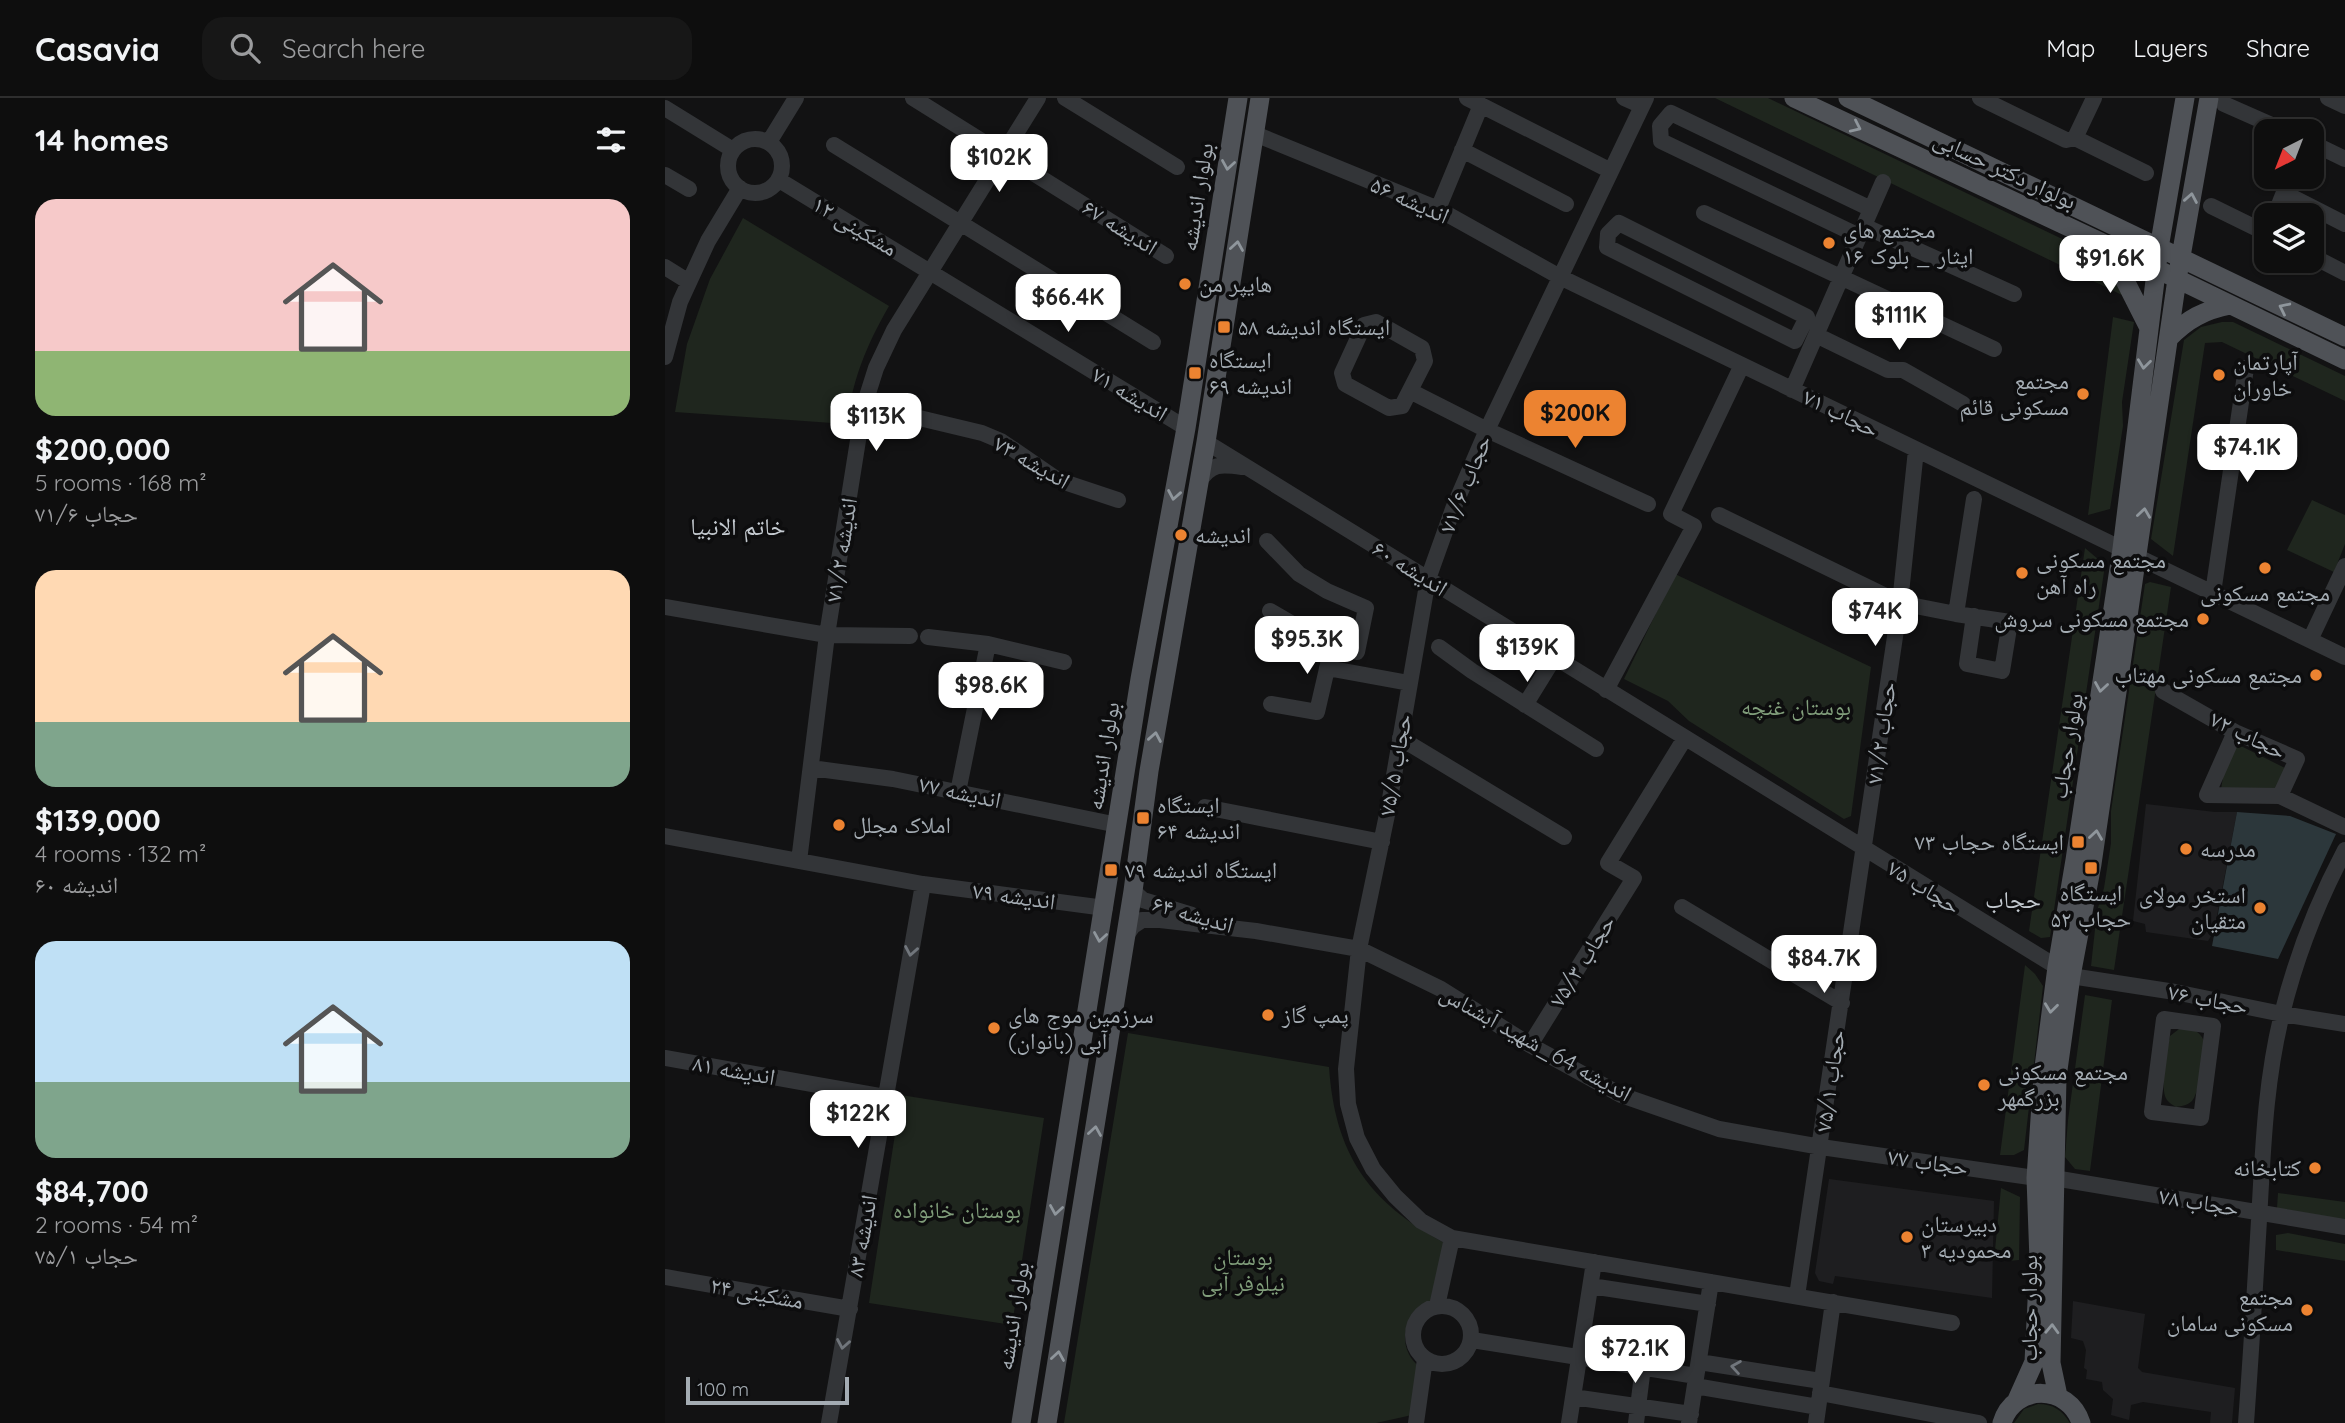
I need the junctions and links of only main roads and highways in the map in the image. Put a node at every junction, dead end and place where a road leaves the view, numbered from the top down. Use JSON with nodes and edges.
{"nodes":[{"id":1,"x":1238,"y":98,"type":"edge"},
{"id":2,"x":1260,"y":98,"type":"edge"},
{"id":3,"x":1794,"y":98,"type":"edge"},
{"id":4,"x":1848,"y":98,"type":"edge"},
{"id":5,"x":2185,"y":98,"type":"edge"},
{"id":6,"x":2216,"y":101,"type":"edge"},
{"id":7,"x":2107,"y":245,"type":"junction"},
{"id":8,"x":2159,"y":248,"type":"junction"},
{"id":9,"x":2181,"y":258,"type":"junction"},
{"id":10,"x":2156,"y":269,"type":"junction"},
{"id":11,"x":2177,"y":279,"type":"junction"},
{"id":12,"x":2231,"y":304,"type":"junction"},
{"id":13,"x":2149,"y":328,"type":"junction"},
{"id":14,"x":2345,"y":337,"type":"edge"},
{"id":15,"x":2169,"y":338,"type":"junction"},
{"id":16,"x":2345,"y":360,"type":"edge"},
{"id":17,"x":2130,"y":553,"type":"junction"},
{"id":18,"x":1126,"y":768,"type":"junction"},
{"id":19,"x":1149,"y":771,"type":"junction"},
{"id":20,"x":2045,"y":1178,"type":"junction"},
{"id":21,"x":2058,"y":1396,"type":"junction"},
{"id":22,"x":2017,"y":1400,"type":"junction"},
{"id":23,"x":2082,"y":1422,"type":"edge"},
{"id":24,"x":1021,"y":1423,"type":"edge"},
{"id":25,"x":1047,"y":1423,"type":"edge"},
{"id":26,"x":2002,"y":1423,"type":"edge"}],
"edges":[{"from":1,"to":18,"type":"main road","name":"بولوار اندیشه","one_way":true},
{"from":19,"to":2,"type":"main road","name":"بولوار اندیشه","one_way":true},
{"from":3,"to":7,"type":"main road","name":"بولوار دکتر حسابی","one_way":true},
{"from":4,"to":8,"type":"main road","name":"بولوار دکتر حسابی"},
{"from":5,"to":8,"type":"main road","name":"بولوار حجاب"},
{"from":9,"to":6,"type":"main road","name":"بولوار حجاب","one_way":true},
{"from":7,"to":10,"type":"main road","name":"بولوار دکتر حسابی"},
{"from":7,"to":13,"type":"main road"},
{"from":8,"to":9,"type":"main road","name":"بولوار دکتر حسابی"},
{"from":8,"to":10,"type":"main road","name":"بولوار حجاب"},
{"from":9,"to":11,"type":"main road","name":"بولوار حجاب"},
{"from":14,"to":9,"type":"main road","name":"بولوار دکتر حسابی","one_way":true},
{"from":10,"to":11,"type":"main road","name":"بولوار دکتر حسابی"},
{"from":10,"to":13,"type":"main road","name":"بولوار حجاب"},
{"from":11,"to":12,"type":"main road","name":"بولوار دکتر حسابی"},
{"from":11,"to":15,"type":"main road","name":"بولوار حجاب"},
{"from":12,"to":15,"type":"main road"},
{"from":12,"to":16,"type":"main road","name":"بولوار دکتر حسابی"},
{"from":13,"to":17,"type":"main road","name":"بولوار حجاب","one_way":true},
{"from":17,"to":15,"type":"main road","name":"بولوار حجاب","one_way":true},
{"from":17,"to":20,"type":"main road","name":"بولوار حجاب"},
{"from":18,"to":19,"type":"main road"},
{"from":18,"to":24,"type":"main road","name":"بولوار اندیشه","one_way":true},
{"from":25,"to":19,"type":"main road","name":"بولوار اندیشه","one_way":true},
{"from":21,"to":20,"type":"main road","name":"بولوار حجاب","one_way":true},
{"from":20,"to":22,"type":"main road","name":"بولوار حجاب"},
{"from":21,"to":22,"type":"main road"},
{"from":21,"to":23,"type":"main road"},
{"from":22,"to":26,"type":"main road","name":"بولوار حجاب"}]}
